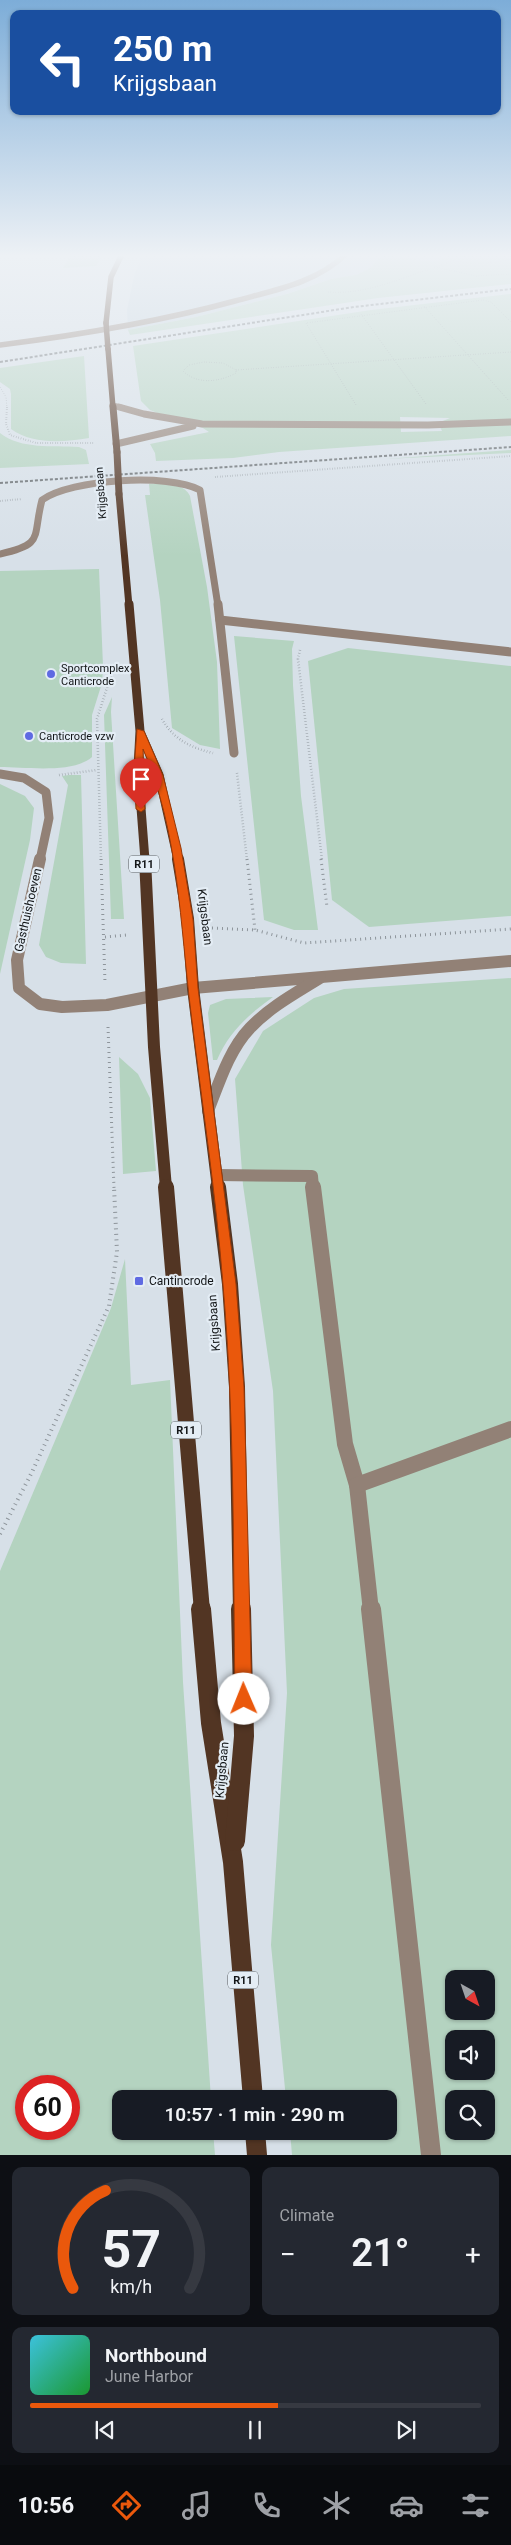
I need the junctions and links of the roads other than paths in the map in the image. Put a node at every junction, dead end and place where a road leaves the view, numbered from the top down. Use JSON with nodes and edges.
{"nodes":[{"id":1,"x":108,"y":355,"type":"edge"},
{"id":2,"x":112,"y":405,"type":"junction"},
{"id":3,"x":511,"y":422,"type":"edge"},
{"id":4,"x":202,"y":424,"type":"junction"},
{"id":5,"x":116,"y":444,"type":"junction"},
{"id":6,"x":0,"y":554,"type":"edge"},
{"id":7,"x":220,"y":620,"type":"junction"},
{"id":8,"x":511,"y":652,"type":"edge"},
{"id":9,"x":140,"y":731,"type":"junction"},
{"id":10,"x":234,"y":753,"type":"road end"},
{"id":11,"x":0,"y":774,"type":"edge"},
{"id":12,"x":511,"y":962,"type":"edge"},
{"id":13,"x":323,"y":976,"type":"junction"},
{"id":14,"x":193,"y":988,"type":"junction"},
{"id":15,"x":152,"y":996,"type":"junction"},
{"id":16,"x":208,"y":1111,"type":"junction"},
{"id":17,"x":217,"y":1175,"type":"junction"},
{"id":18,"x":511,"y":1429,"type":"edge"},
{"id":19,"x":357,"y":1485,"type":"junction"},
{"id":20,"x":233,"y":1862,"type":"junction"},
{"id":21,"x":251,"y":2090,"type":"edge"},
{"id":22,"x":256,"y":2140,"type":"edge"},
{"id":23,"x":257,"y":2155,"type":"edge"},
{"id":24,"x":431,"y":2155,"type":"edge"}],
"edges":[{"from":1,"to":2,"type":"main road","name":"Krijgsbaan","number":"R11","bridge":true},
{"from":2,"to":4,"type":"street"},
{"from":2,"to":5,"type":"main road","name":"Krijgsbaan","number":"R11"},
{"from":3,"to":4,"type":"street"},
{"from":4,"to":5,"type":"street"},
{"from":5,"to":9,"type":"main road","name":"Krijgsbaan","number":"R11","bridge":true},
{"from":6,"to":7,"type":"street"},
{"from":7,"to":8,"type":"street"},
{"from":7,"to":10,"type":"street"},
{"from":9,"to":14,"type":"main road","name":"Krijgsbaan","number":"R11"},
{"from":9,"to":15,"type":"main road","name":"Krijgsbaan","number":"R11"},
{"from":11,"to":15,"type":"street","name":"Gasthuishoeven"},
{"from":12,"to":13,"type":"street","name":"Gasthuishoeven"},
{"from":13,"to":14,"type":"street","name":"Gasthuishoeven"},
{"from":13,"to":16,"type":"street"},
{"from":14,"to":15,"type":"street","name":"Gasthuishoeven"},
{"from":14,"to":16,"type":"main road","name":"Krijgsbaan","number":"R11"},
{"from":15,"to":20,"type":"main road","name":"Krijgsbaan","number":"R11"},
{"from":16,"to":17,"type":"main road","name":"Krijgsbaan","number":"R11"},
{"from":17,"to":19,"type":"street"},
{"from":17,"to":20,"type":"main road","name":"Krijgsbaan","number":"R11"},
{"from":18,"to":19,"type":"street"},
{"from":19,"to":24,"type":"street"},
{"from":20,"to":21,"type":"main road","name":"Krijgsbaan","number":"R11"},
{"from":22,"to":23,"type":"main road"}]}
